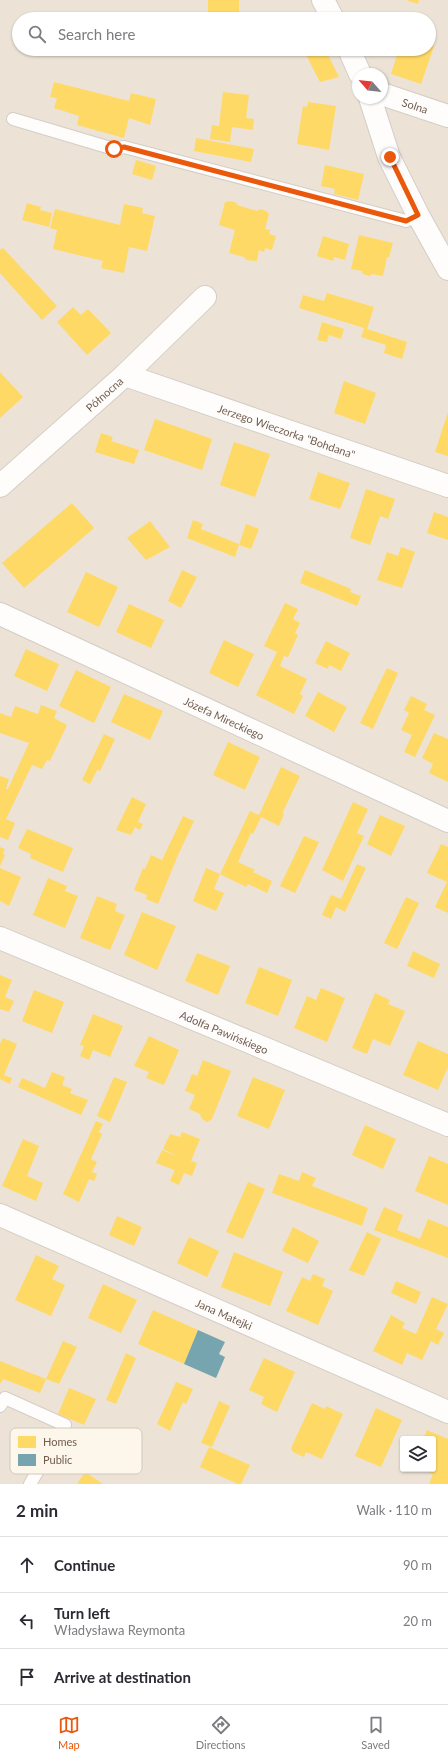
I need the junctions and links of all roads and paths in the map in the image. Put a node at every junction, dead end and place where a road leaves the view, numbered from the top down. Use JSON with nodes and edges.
{"nodes":[{"id":1,"x":323,"y":0,"type":"edge"},
{"id":2,"x":329,"y":12,"type":"edge"},
{"id":3,"x":352,"y":56,"type":"edge"},
{"id":4,"x":357,"y":68,"type":"edge"},
{"id":5,"x":388,"y":96,"type":"edge"},
{"id":6,"x":372,"y":104,"type":"edge"},
{"id":7,"x":448,"y":116,"type":"edge"},
{"id":8,"x":13,"y":119,"type":"dead end"},
{"id":9,"x":418,"y":215,"type":"junction"},
{"id":10,"x":448,"y":269,"type":"edge"},
{"id":11,"x":205,"y":297,"type":"dead end"},
{"id":12,"x":125,"y":374,"type":"junction"},
{"id":13,"x":0,"y":486,"type":"edge"},
{"id":14,"x":448,"y":486,"type":"edge"},
{"id":15,"x":0,"y":614,"type":"edge"},
{"id":16,"x":448,"y":821,"type":"edge"},
{"id":17,"x":0,"y":938,"type":"edge"},
{"id":18,"x":448,"y":1125,"type":"edge"},
{"id":19,"x":0,"y":1215,"type":"edge"},
{"id":20,"x":0,"y":1406,"type":"edge"},
{"id":21,"x":448,"y":1412,"type":"edge"},
{"id":22,"x":63,"y":1428,"type":"edge"},
{"id":23,"x":36,"y":1474,"type":"edge"},
{"id":24,"x":30,"y":1484,"type":"edge"}],
"edges":[{"from":1,"to":2,"type":"street"},
{"from":3,"to":4,"type":"street"},
{"from":5,"to":7,"type":"street","name":"Solna"},
{"from":6,"to":9,"type":"street"},
{"from":8,"to":9,"type":"lane"},
{"from":9,"to":10,"type":"street"},
{"from":11,"to":12,"type":"street","name":"Północna"},
{"from":12,"to":13,"type":"street","name":"Północna"},
{"from":12,"to":14,"type":"street","name":"Jerzego Wieczorka \"Bohdana\""},
{"from":15,"to":16,"type":"street","name":"Józefa Mireckiego"},
{"from":17,"to":18,"type":"street","name":"Adolfa Pawińskiego"},
{"from":19,"to":21,"type":"street","name":"Jana Matejki"},
{"from":20,"to":22,"type":"lane"},
{"from":23,"to":24,"type":"lane"}]}
